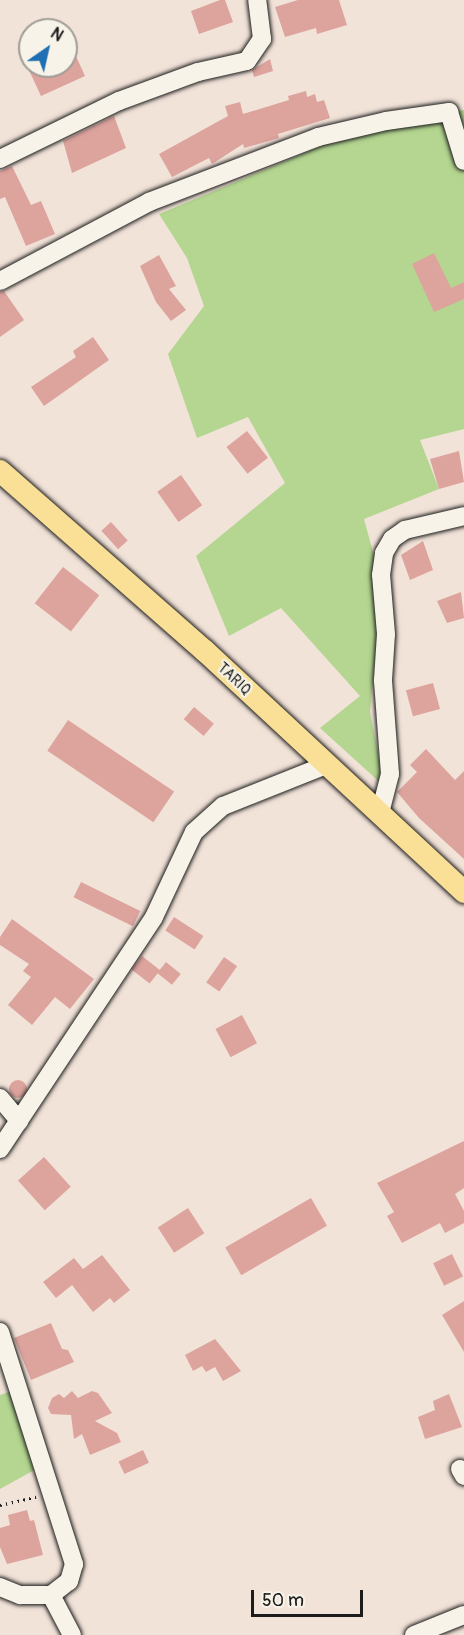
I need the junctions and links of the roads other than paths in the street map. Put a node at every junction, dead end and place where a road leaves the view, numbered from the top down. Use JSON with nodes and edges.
{"nodes":[{"id":1,"x":257,"y":0,"type":"edge"},
{"id":2,"x":456,"y":110,"type":"edge"},
{"id":3,"x":0,"y":159,"type":"edge"},
{"id":4,"x":464,"y":161,"type":"edge"},
{"id":5,"x":0,"y":281,"type":"edge"},
{"id":6,"x":0,"y":471,"type":"edge"},
{"id":7,"x":464,"y":516,"type":"edge"},
{"id":8,"x":326,"y":765,"type":"junction"},
{"id":9,"x":380,"y":813,"type":"junction"},
{"id":10,"x":464,"y":892,"type":"edge"},
{"id":11,"x":0,"y":1098,"type":"edge"},
{"id":12,"x":19,"y":1120,"type":"junction"},
{"id":13,"x":0,"y":1149,"type":"edge"},
{"id":14,"x":0,"y":1332,"type":"edge"},
{"id":15,"x":0,"y":1587,"type":"edge"},
{"id":16,"x":51,"y":1595,"type":"junction"},
{"id":17,"x":464,"y":1615,"type":"edge"},
{"id":18,"x":72,"y":1635,"type":"edge"},
{"id":19,"x":414,"y":1635,"type":"edge"}],
"edges":[{"from":1,"to":3,"type":"street"},
{"from":2,"to":4,"type":"street"},
{"from":2,"to":5,"type":"street"},
{"from":6,"to":8,"type":"main road","name":"TARIQ"},
{"from":7,"to":9,"type":"street"},
{"from":8,"to":9,"type":"main road","name":"TARIQ"},
{"from":8,"to":12,"type":"street"},
{"from":9,"to":10,"type":"main road","name":"TARIQ"},
{"from":11,"to":12,"type":"street"},
{"from":12,"to":13,"type":"street"},
{"from":14,"to":16,"type":"street"},
{"from":15,"to":16,"type":"street"},
{"from":16,"to":18,"type":"street"},
{"from":17,"to":19,"type":"street"}]}
